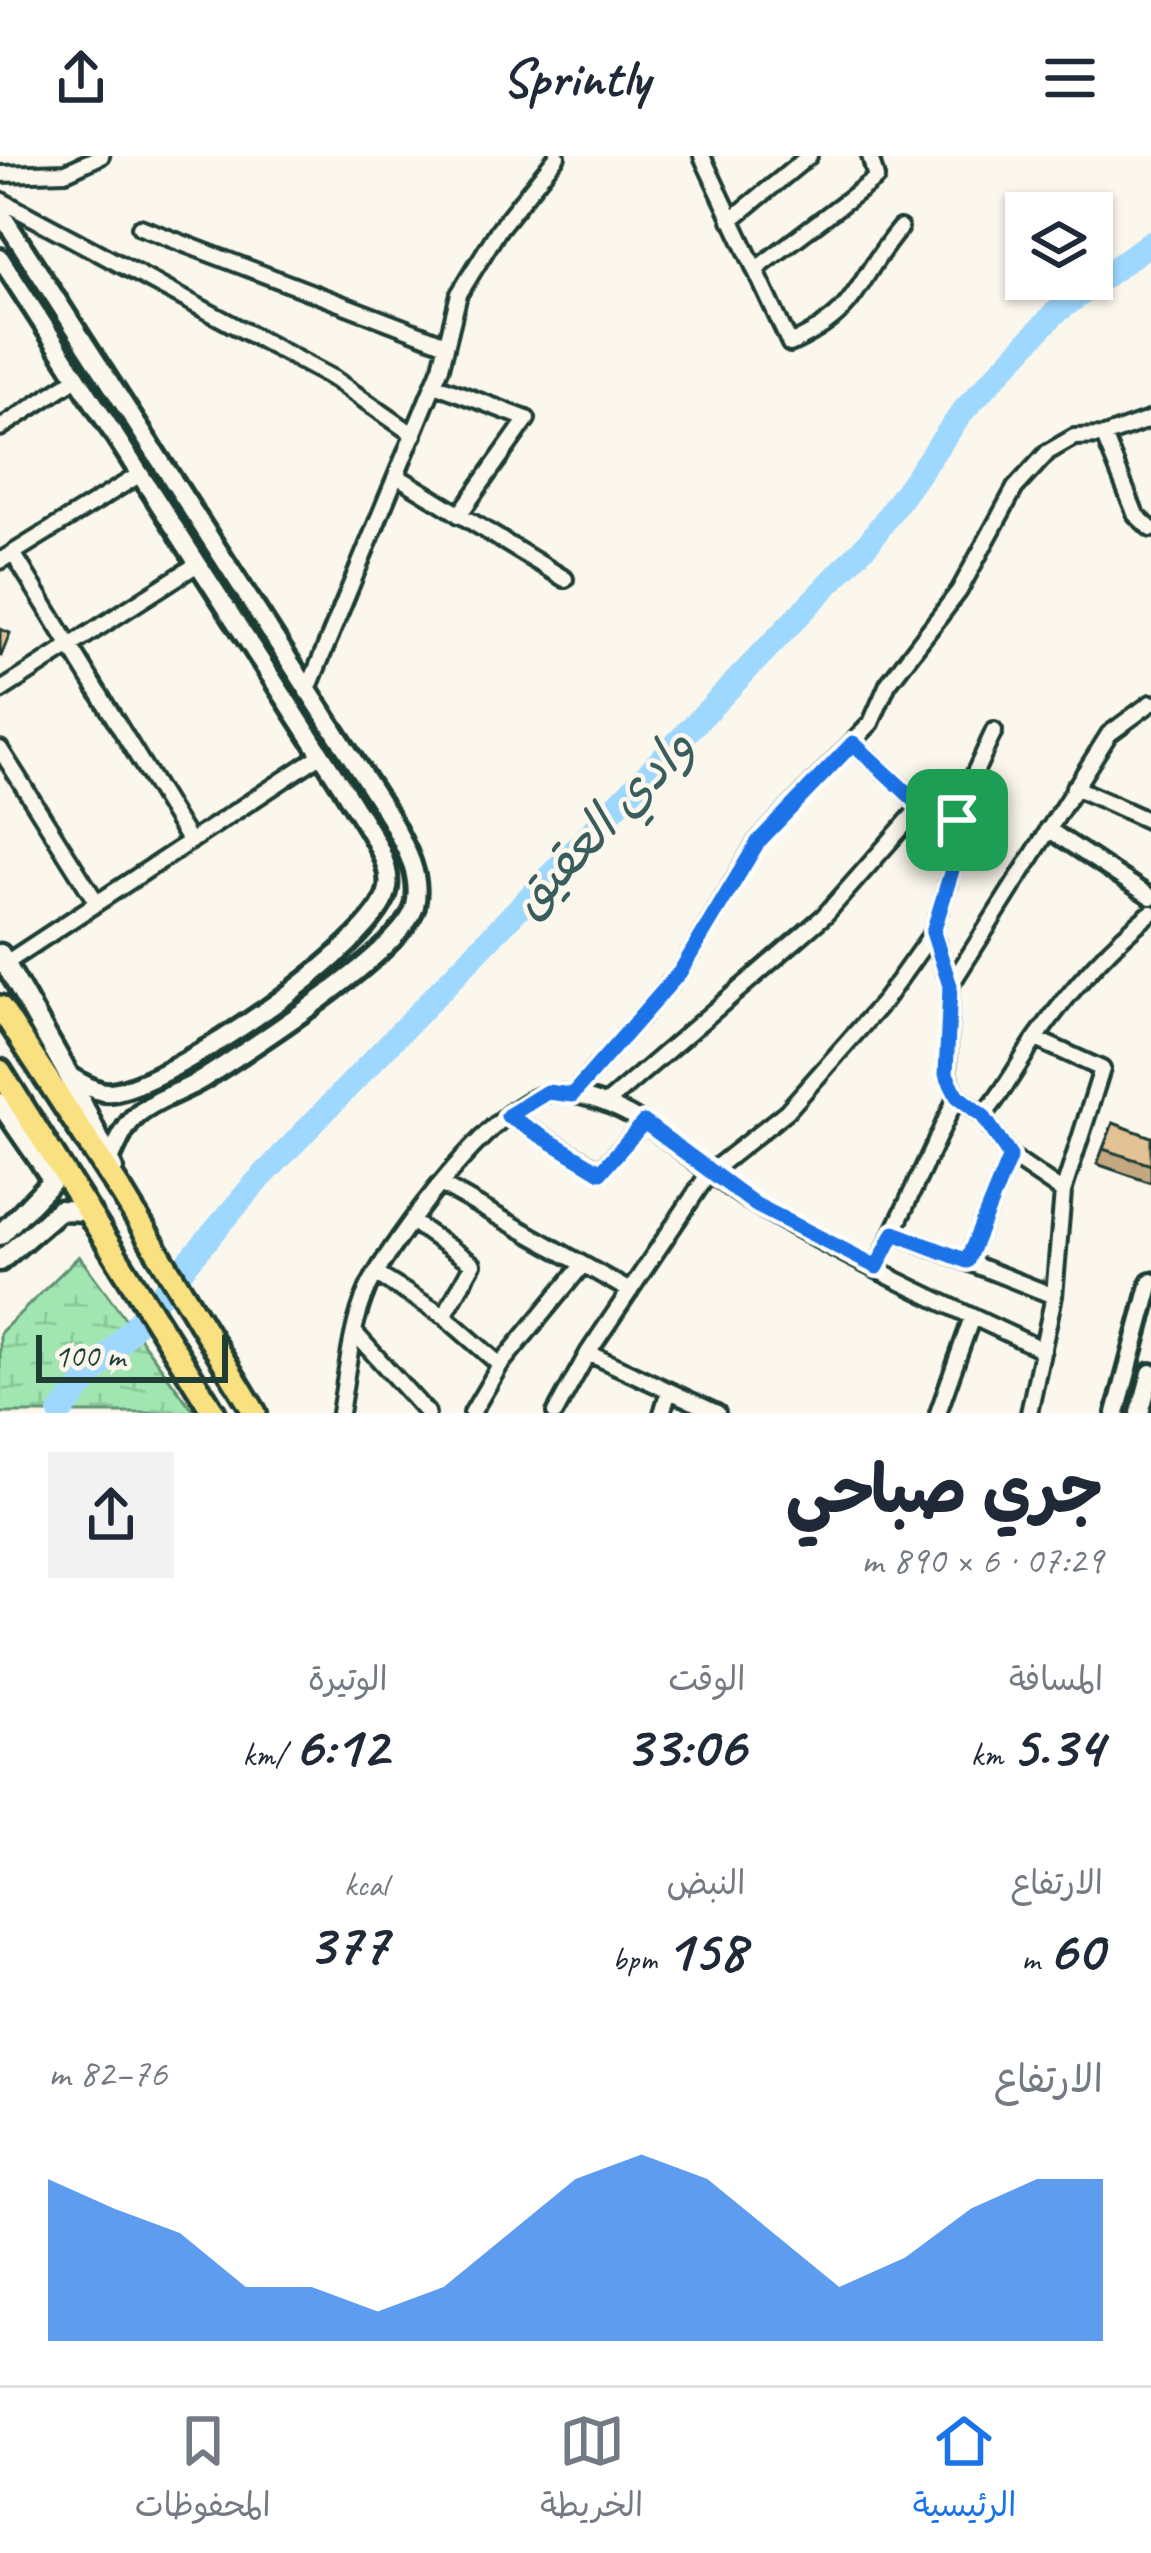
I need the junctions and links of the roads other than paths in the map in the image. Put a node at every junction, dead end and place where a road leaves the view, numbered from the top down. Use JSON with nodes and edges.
{"nodes":[{"id":1,"x":101,"y":156,"type":"edge"},
{"id":2,"x":557,"y":156,"type":"edge"},
{"id":3,"x":702,"y":156,"type":"edge"},
{"id":4,"x":809,"y":156,"type":"edge"},
{"id":5,"x":870,"y":156,"type":"edge"},
{"id":6,"x":0,"y":174,"type":"edge"},
{"id":7,"x":0,"y":200,"type":"edge"},
{"id":8,"x":0,"y":212,"type":"edge"},
{"id":9,"x":731,"y":220,"type":"junction"},
{"id":10,"x":140,"y":227,"type":"dead end"},
{"id":11,"x":900,"y":228,"type":"dead end"},
{"id":12,"x":0,"y":258,"type":"edge"},
{"id":13,"x":754,"y":270,"type":"junction"},
{"id":14,"x":446,"y":344,"type":"junction"},
{"id":15,"x":76,"y":378,"type":"junction"},
{"id":16,"x":434,"y":384,"type":"junction"},
{"id":17,"x":1151,"y":419,"type":"edge"},
{"id":18,"x":0,"y":428,"type":"edge"},
{"id":19,"x":414,"y":435,"type":"junction"},
{"id":20,"x":1104,"y":436,"type":"junction"},
{"id":21,"x":139,"y":475,"type":"junction"},
{"id":22,"x":397,"y":476,"type":"junction"},
{"id":23,"x":179,"y":496,"type":"junction"},
{"id":24,"x":161,"y":511,"type":"junction"},
{"id":25,"x":459,"y":514,"type":"junction"},
{"id":26,"x":1151,"y":530,"type":"edge"},
{"id":27,"x":6,"y":557,"type":"edge"},
{"id":28,"x":196,"y":566,"type":"junction"},
{"id":29,"x":565,"y":579,"type":"dead end"},
{"id":30,"x":70,"y":646,"type":"junction"},
{"id":31,"x":0,"y":691,"type":"edge"},
{"id":32,"x":307,"y":692,"type":"junction"},
{"id":33,"x":1151,"y":704,"type":"edge"},
{"id":34,"x":994,"y":731,"type":"dead end"},
{"id":35,"x":853,"y":743,"type":"junction"},
{"id":36,"x":0,"y":748,"type":"edge"},
{"id":37,"x":321,"y":755,"type":"junction"},
{"id":38,"x":1074,"y":787,"type":"junction"},
{"id":39,"x":921,"y":806,"type":"junction"},
{"id":40,"x":957,"y":820,"type":"junction"},
{"id":41,"x":1151,"y":821,"type":"edge"},
{"id":42,"x":1048,"y":829,"type":"junction"},
{"id":43,"x":190,"y":842,"type":"junction"},
{"id":44,"x":1151,"y":897,"type":"edge"},
{"id":45,"x":97,"y":903,"type":"junction"},
{"id":46,"x":1151,"y":913,"type":"edge"},
{"id":47,"x":933,"y":932,"type":"junction"},
{"id":48,"x":3,"y":959,"type":"edge"},
{"id":49,"x":950,"y":986,"type":"junction"},
{"id":50,"x":0,"y":1007,"type":"edge"},
{"id":51,"x":1036,"y":1039,"type":"junction"},
{"id":52,"x":193,"y":1060,"type":"junction"},
{"id":53,"x":0,"y":1071,"type":"edge"},
{"id":54,"x":69,"y":1076,"type":"junction"},
{"id":55,"x":203,"y":1078,"type":"junction"},
{"id":56,"x":572,"y":1095,"type":"junction"},
{"id":57,"x":957,"y":1096,"type":"junction"},
{"id":58,"x":0,"y":1103,"type":"edge"},
{"id":59,"x":607,"y":1103,"type":"junction"},
{"id":60,"x":508,"y":1116,"type":"junction"},
{"id":61,"x":983,"y":1116,"type":"junction"},
{"id":62,"x":644,"y":1122,"type":"junction"},
{"id":63,"x":0,"y":1124,"type":"edge"},
{"id":64,"x":27,"y":1142,"type":"junction"},
{"id":65,"x":1010,"y":1156,"type":"junction"},
{"id":66,"x":54,"y":1170,"type":"junction"},
{"id":67,"x":710,"y":1173,"type":"junction"},
{"id":68,"x":114,"y":1178,"type":"junction"},
{"id":69,"x":442,"y":1185,"type":"junction"},
{"id":70,"x":1063,"y":1192,"type":"junction"},
{"id":71,"x":89,"y":1214,"type":"junction"},
{"id":72,"x":414,"y":1223,"type":"junction"},
{"id":73,"x":894,"y":1233,"type":"junction"},
{"id":74,"x":0,"y":1235,"type":"edge"},
{"id":75,"x":967,"y":1261,"type":"junction"},
{"id":76,"x":0,"y":1262,"type":"edge"},
{"id":77,"x":581,"y":1267,"type":"junction"},
{"id":78,"x":877,"y":1267,"type":"junction"},
{"id":79,"x":378,"y":1275,"type":"junction"},
{"id":80,"x":1151,"y":1282,"type":"edge"},
{"id":81,"x":630,"y":1291,"type":"junction"},
{"id":82,"x":1054,"y":1296,"type":"junction"},
{"id":83,"x":445,"y":1316,"type":"junction"},
{"id":84,"x":972,"y":1317,"type":"junction"},
{"id":85,"x":355,"y":1333,"type":"junction"},
{"id":86,"x":1043,"y":1350,"type":"junction"},
{"id":87,"x":588,"y":1353,"type":"junction"},
{"id":88,"x":500,"y":1365,"type":"junction"},
{"id":89,"x":1151,"y":1373,"type":"edge"},
{"id":90,"x":669,"y":1391,"type":"junction"},
{"id":91,"x":214,"y":1413,"type":"edge"},
{"id":92,"x":255,"y":1413,"type":"edge"},
{"id":93,"x":340,"y":1413,"type":"edge"},
{"id":94,"x":427,"y":1413,"type":"edge"},
{"id":95,"x":472,"y":1413,"type":"edge"},
{"id":96,"x":555,"y":1413,"type":"edge"},
{"id":97,"x":662,"y":1413,"type":"edge"},
{"id":98,"x":717,"y":1413,"type":"edge"},
{"id":99,"x":938,"y":1413,"type":"edge"},
{"id":100,"x":1030,"y":1413,"type":"edge"},
{"id":101,"x":1116,"y":1413,"type":"edge"},
{"id":102,"x":1140,"y":1413,"type":"edge"}],
"edges":[{"from":1,"to":6,"type":"street"},
{"from":2,"to":14,"type":"street"},
{"from":3,"to":9,"type":"street"},
{"from":4,"to":9,"type":"street"},
{"from":5,"to":13,"type":"street"},
{"from":7,"to":19,"type":"street"},
{"from":8,"to":23,"type":"street"},
{"from":9,"to":13,"type":"street"},
{"from":10,"to":14,"type":"street"},
{"from":11,"to":13,"type":"street"},
{"from":12,"to":15,"type":"street"},
{"from":14,"to":16,"type":"street"},
{"from":15,"to":18,"type":"street"},
{"from":15,"to":21,"type":"street"},
{"from":16,"to":19,"type":"street"},
{"from":16,"to":25,"type":"street"},
{"from":17,"to":20,"type":"street"},
{"from":19,"to":22,"type":"street"},
{"from":20,"to":26,"type":"street"},
{"from":20,"to":35,"type":"street"},
{"from":21,"to":24,"type":"street"},
{"from":21,"to":27,"type":"street"},
{"from":22,"to":25,"type":"street"},
{"from":22,"to":32,"type":"street"},
{"from":23,"to":24,"type":"street"},
{"from":23,"to":32,"type":"street"},
{"from":24,"to":28,"type":"street"},
{"from":25,"to":29,"type":"street"},
{"from":27,"to":30,"type":"street"},
{"from":28,"to":30,"type":"street"},
{"from":28,"to":37,"type":"street"},
{"from":30,"to":31,"type":"street"},
{"from":30,"to":43,"type":"street"},
{"from":32,"to":55,"type":"street"},
{"from":33,"to":38,"type":"street"},
{"from":34,"to":40,"type":"street"},
{"from":35,"to":39,"type":"street"},
{"from":35,"to":56,"type":"street"},
{"from":36,"to":45,"type":"street"},
{"from":37,"to":43,"type":"street"},
{"from":37,"to":52,"type":"street"},
{"from":38,"to":41,"type":"street"},
{"from":38,"to":42,"type":"street"},
{"from":39,"to":40,"type":"street"},
{"from":39,"to":59,"type":"street"},
{"from":40,"to":47,"type":"street"},
{"from":42,"to":44,"type":"street"},
{"from":42,"to":49,"type":"street"},
{"from":43,"to":45,"type":"street"},
{"from":45,"to":48,"type":"street"},
{"from":46,"to":51,"type":"street"},
{"from":47,"to":49,"type":"street"},
{"from":47,"to":67,"type":"street"},
{"from":48,"to":54,"type":"main road"},
{"from":49,"to":57,"type":"street"},
{"from":50,"to":68,"type":"highway"},
{"from":51,"to":61,"type":"street"},
{"from":51,"to":70,"type":"street"},
{"from":52,"to":54,"type":"street"},
{"from":52,"to":55,"type":"street"},
{"from":53,"to":66,"type":"highway"},
{"from":54,"to":68,"type":"main road"},
{"from":55,"to":68,"type":"street"},
{"from":56,"to":59,"type":"street"},
{"from":56,"to":60,"type":"street"},
{"from":57,"to":61,"type":"street"},
{"from":57,"to":73,"type":"street"},
{"from":58,"to":64,"type":"main road"},
{"from":59,"to":62,"type":"street"},
{"from":60,"to":62,"type":"street"},
{"from":60,"to":69,"type":"street"},
{"from":61,"to":65,"type":"street"},
{"from":62,"to":67,"type":"street"},
{"from":63,"to":64,"type":"street"},
{"from":64,"to":66,"type":"main road"},
{"from":65,"to":70,"type":"street"},
{"from":65,"to":75,"type":"street"},
{"from":66,"to":71,"type":"highway"},
{"from":66,"to":74,"type":"main road"},
{"from":67,"to":78,"type":"street"},
{"from":67,"to":81,"type":"street"},
{"from":68,"to":92,"type":"highway"},
{"from":69,"to":72,"type":"street"},
{"from":69,"to":77,"type":"street"},
{"from":70,"to":82,"type":"street"},
{"from":71,"to":76,"type":"main road"},
{"from":71,"to":91,"type":"highway"},
{"from":72,"to":79,"type":"street"},
{"from":72,"to":83,"type":"street"},
{"from":73,"to":75,"type":"street"},
{"from":73,"to":78,"type":"street"},
{"from":75,"to":82,"type":"street"},
{"from":77,"to":81,"type":"street"},
{"from":77,"to":88,"type":"street"},
{"from":78,"to":84,"type":"street"},
{"from":79,"to":83,"type":"street"},
{"from":79,"to":85,"type":"street"},
{"from":80,"to":101,"type":"street"},
{"from":81,"to":87,"type":"street"},
{"from":82,"to":86,"type":"street"},
{"from":83,"to":88,"type":"street"},
{"from":84,"to":86,"type":"street"},
{"from":84,"to":99,"type":"street"},
{"from":85,"to":93,"type":"street"},
{"from":85,"to":94,"type":"street"},
{"from":86,"to":100,"type":"street"},
{"from":87,"to":90,"type":"street"},
{"from":87,"to":96,"type":"street"},
{"from":88,"to":95,"type":"street"},
{"from":89,"to":102,"type":"street"},
{"from":90,"to":97,"type":"street"},
{"from":90,"to":98,"type":"street"}]}
